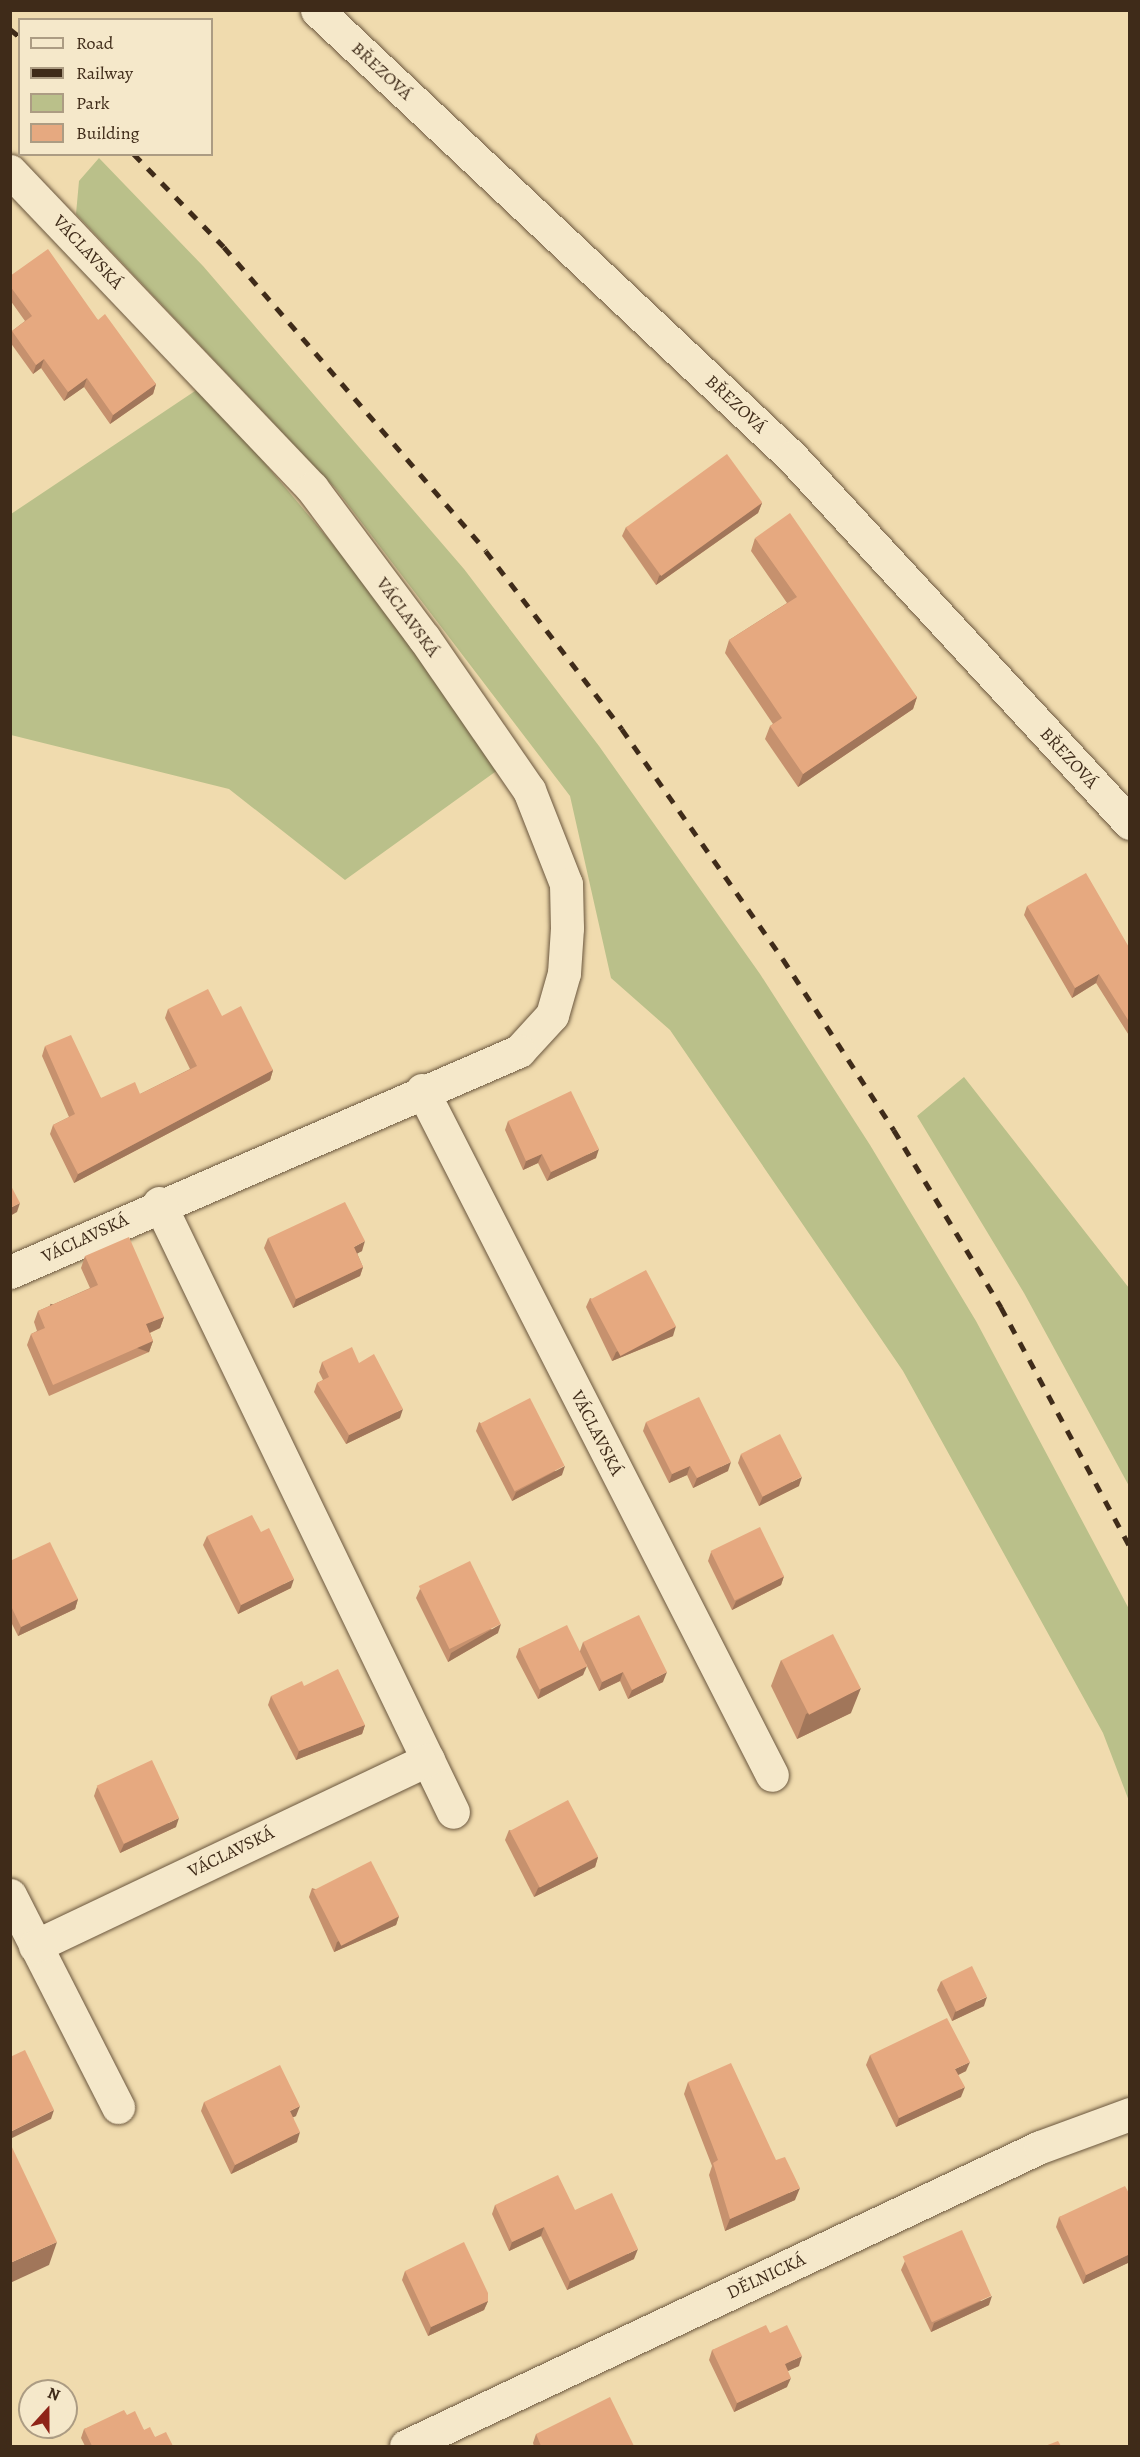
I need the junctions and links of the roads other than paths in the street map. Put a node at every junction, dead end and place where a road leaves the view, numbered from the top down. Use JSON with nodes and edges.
{"nodes":[{"id":1,"x":317,"y":10,"type":"edge"},
{"id":2,"x":10,"y":171,"type":"edge"},
{"id":3,"x":1130,"y":823,"type":"edge"},
{"id":4,"x":422,"y":1090,"type":"junction"},
{"id":5,"x":159,"y":1203,"type":"junction"},
{"id":6,"x":10,"y":1272,"type":"edge"},
{"id":7,"x":428,"y":1759,"type":"junction"},
{"id":8,"x":772,"y":1775,"type":"dead end"},
{"id":9,"x":453,"y":1812,"type":"dead end"},
{"id":10,"x":10,"y":1895,"type":"edge"},
{"id":11,"x":35,"y":1946,"type":"junction"},
{"id":12,"x":118,"y":2106,"type":"dead end"},
{"id":13,"x":1130,"y":2114,"type":"edge"},
{"id":14,"x":406,"y":2446,"type":"edge"}],
"edges":[{"from":1,"to":3,"type":"street","name":"BŘEZOVÁ"},
{"from":2,"to":4,"type":"street","name":"VÁCLAVSKÁ"},
{"from":4,"to":5,"type":"street","name":"VÁCLAVSKÁ"},
{"from":4,"to":8,"type":"street","name":"VÁCLAVSKÁ"},
{"from":5,"to":6,"type":"street","name":"VÁCLAVSKÁ"},
{"from":5,"to":7,"type":"street"},
{"from":7,"to":9,"type":"street"},
{"from":7,"to":11,"type":"street","name":"VÁCLAVSKÁ"},
{"from":10,"to":11,"type":"street"},
{"from":11,"to":12,"type":"street"},
{"from":13,"to":14,"type":"street","name":"DĚLNICKÁ"}]}
